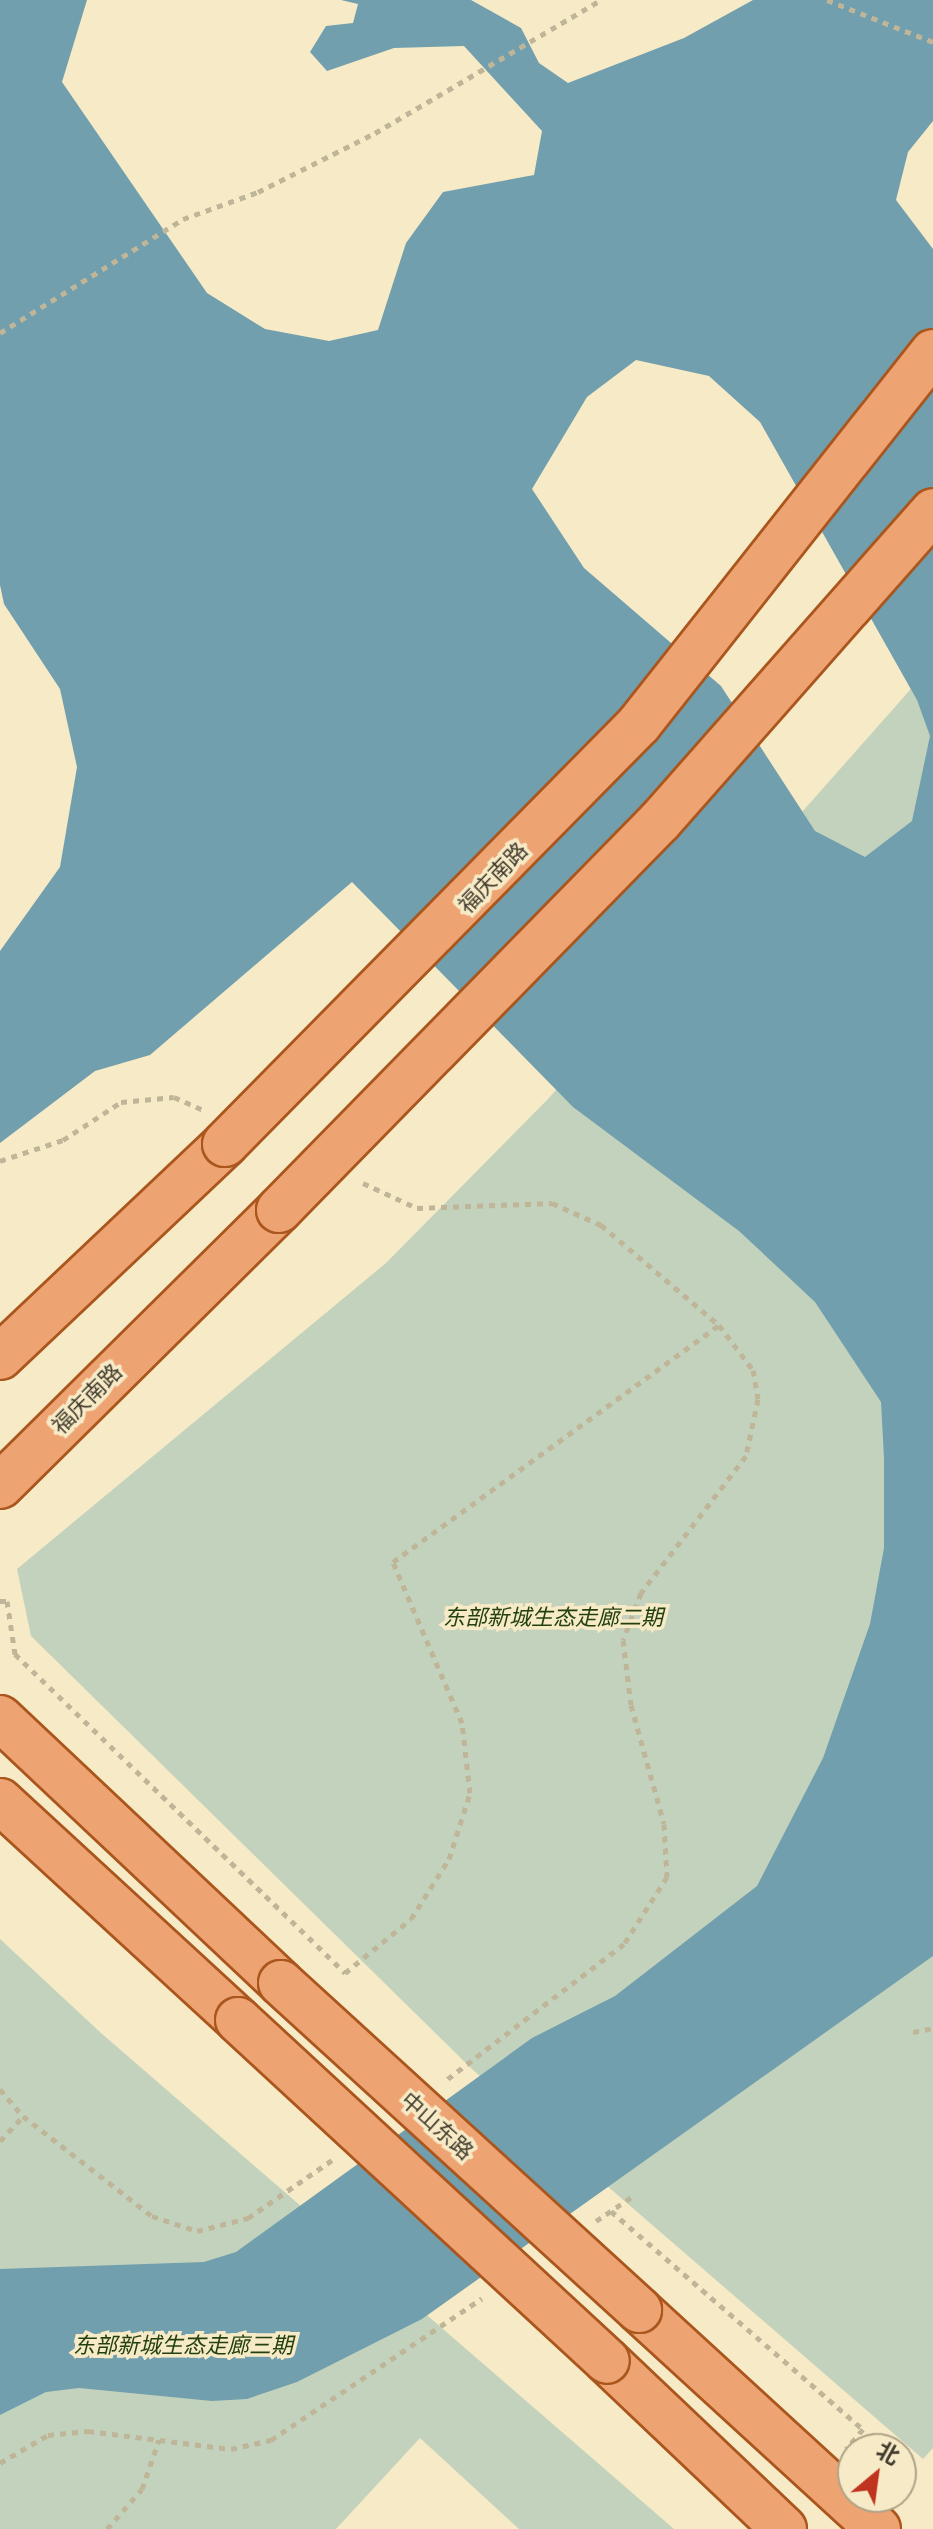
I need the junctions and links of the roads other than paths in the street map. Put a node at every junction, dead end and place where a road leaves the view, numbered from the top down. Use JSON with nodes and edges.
{"nodes":[{"id":1,"x":933,"y":352,"type":"edge"},
{"id":2,"x":933,"y":511,"type":"edge"},
{"id":3,"x":0,"y":1357,"type":"edge"},
{"id":4,"x":0,"y":1486,"type":"edge"},
{"id":5,"x":0,"y":1718,"type":"edge"},
{"id":6,"x":0,"y":1801,"type":"edge"},
{"id":7,"x":784,"y":2529,"type":"edge"},
{"id":8,"x":878,"y":2529,"type":"edge"}],
"edges":[{"from":1,"to":3,"type":"main road","name":"福庆南路","bridge":true},
{"from":2,"to":4,"type":"main road","name":"福庆南路","bridge":true},
{"from":5,"to":8,"type":"main road","name":"中山东路","bridge":true},
{"from":6,"to":7,"type":"main road","bridge":true}]}
